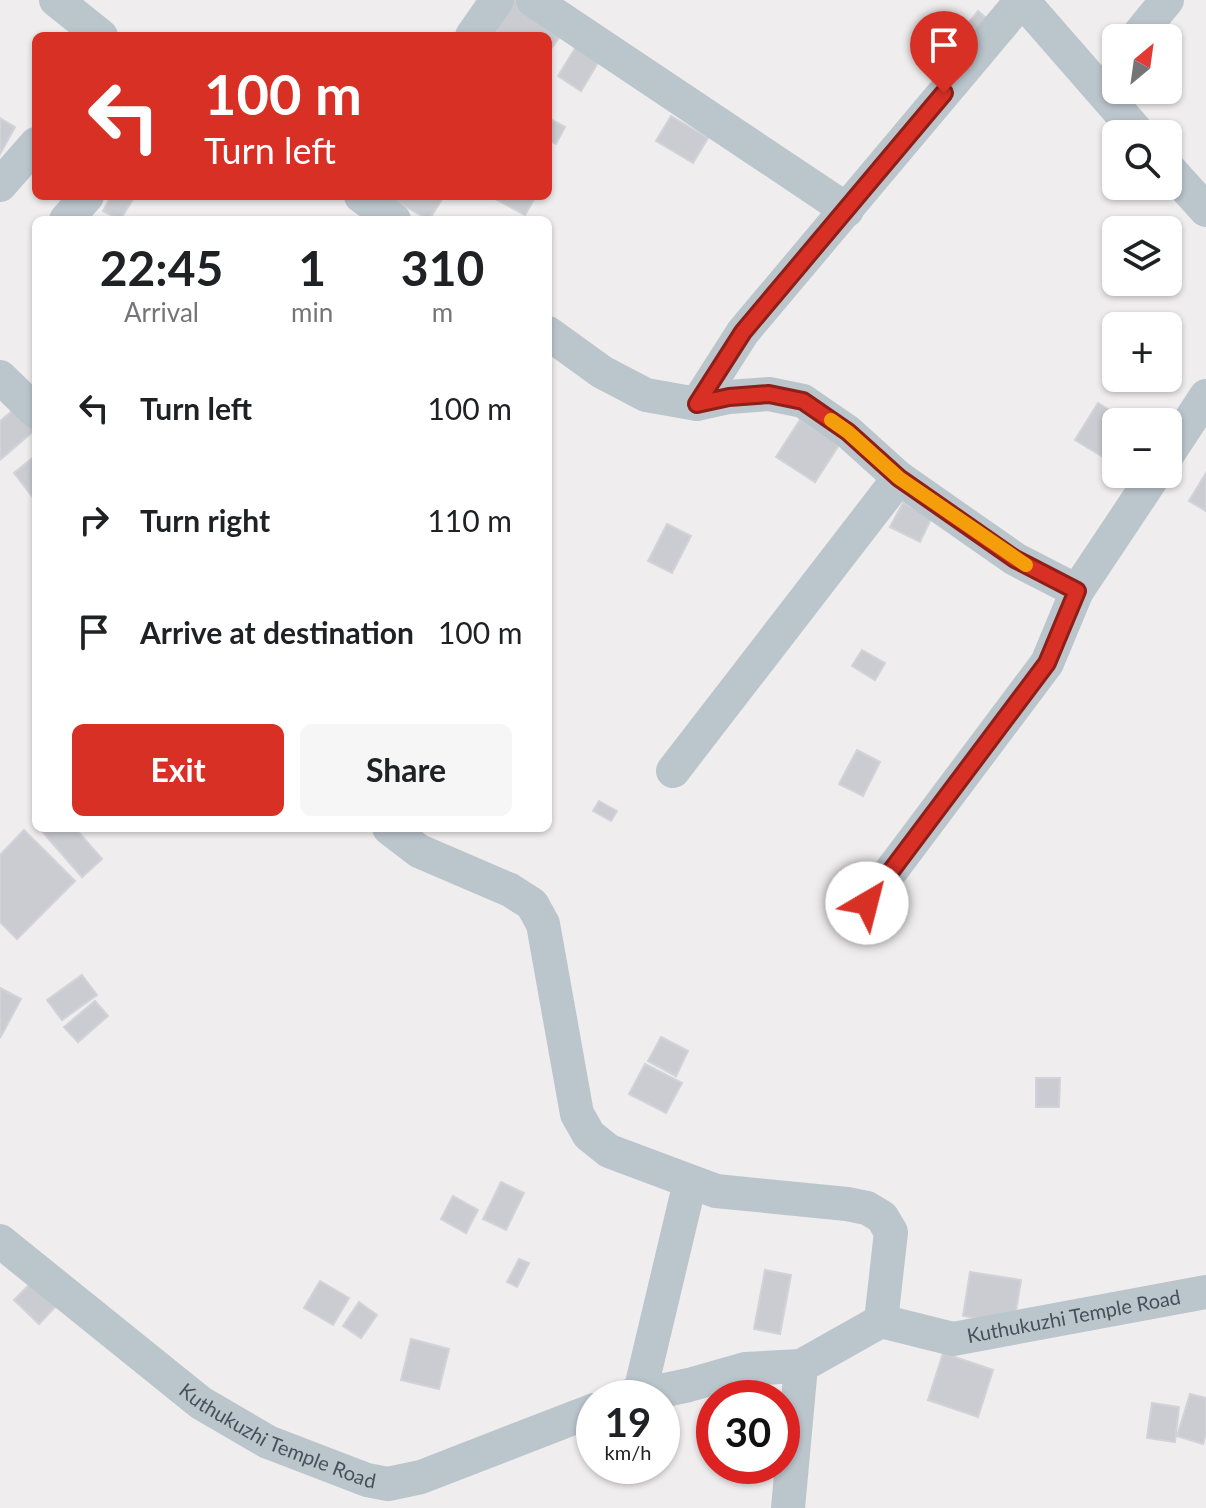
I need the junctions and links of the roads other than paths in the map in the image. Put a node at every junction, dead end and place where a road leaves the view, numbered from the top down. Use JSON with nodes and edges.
{"nodes":[{"id":1,"x":56,"y":0,"type":"edge"},
{"id":2,"x":497,"y":0,"type":"edge"},
{"id":3,"x":533,"y":0,"type":"edge"},
{"id":4,"x":1022,"y":0,"type":"edge"},
{"id":5,"x":1167,"y":0,"type":"edge"},
{"id":6,"x":1147,"y":24,"type":"edge"},
{"id":7,"x":96,"y":32,"type":"edge"},
{"id":8,"x":475,"y":32,"type":"edge"},
{"id":9,"x":1102,"y":70,"type":"edge"},
{"id":10,"x":32,"y":149,"type":"edge"},
{"id":11,"x":1182,"y":183,"type":"edge"},
{"id":12,"x":0,"y":185,"type":"edge"},
{"id":13,"x":84,"y":200,"type":"edge"},
{"id":14,"x":366,"y":200,"type":"edge"},
{"id":15,"x":847,"y":210,"type":"junction"},
{"id":16,"x":1206,"y":210,"type":"edge"},
{"id":17,"x":70,"y":216,"type":"edge"},
{"id":18,"x":388,"y":216,"type":"edge"},
{"id":19,"x":552,"y":336,"type":"edge"},
{"id":20,"x":0,"y":377,"type":"edge"},
{"id":21,"x":1206,"y":396,"type":"edge"},
{"id":22,"x":697,"y":404,"type":"junction"},
{"id":23,"x":32,"y":408,"type":"edge"},
{"id":24,"x":1182,"y":433,"type":"edge"},
{"id":25,"x":899,"y":478,"type":"junction"},
{"id":26,"x":1146,"y":488,"type":"edge"},
{"id":27,"x":1077,"y":591,"type":"junction"},
{"id":28,"x":673,"y":771,"type":"dead end"},
{"id":29,"x":394,"y":832,"type":"edge"},
{"id":30,"x":867,"y":903,"type":"dead end"},
{"id":31,"x":690,"y":1182,"type":"junction"},
{"id":32,"x":0,"y":1241,"type":"edge"},
{"id":33,"x":1206,"y":1292,"type":"edge"},
{"id":34,"x":881,"y":1321,"type":"junction"},
{"id":35,"x":801,"y":1366,"type":"junction"},
{"id":36,"x":636,"y":1380,"type":"edge"},
{"id":37,"x":680,"y":1387,"type":"edge"},
{"id":38,"x":576,"y":1417,"type":"edge"},
{"id":39,"x":788,"y":1508,"type":"edge"}],
"edges":[{"from":1,"to":7,"type":"street"},
{"from":2,"to":8,"type":"street"},
{"from":3,"to":15,"type":"street"},
{"from":4,"to":9,"type":"street"},
{"from":4,"to":15,"type":"street"},
{"from":5,"to":6,"type":"street"},
{"from":10,"to":12,"type":"street"},
{"from":11,"to":16,"type":"street"},
{"from":13,"to":17,"type":"street"},
{"from":14,"to":18,"type":"street"},
{"from":15,"to":22,"type":"street"},
{"from":19,"to":22,"type":"street"},
{"from":20,"to":23,"type":"street"},
{"from":21,"to":24,"type":"street"},
{"from":22,"to":25,"type":"street"},
{"from":25,"to":27,"type":"street"},
{"from":25,"to":28,"type":"street"},
{"from":26,"to":27,"type":"street"},
{"from":27,"to":30,"type":"street"},
{"from":29,"to":31,"type":"street"},
{"from":31,"to":34,"type":"street"},
{"from":31,"to":36,"type":"street"},
{"from":32,"to":38,"type":"street","name":"Kuthukuzhi Temple Road"},
{"from":33,"to":34,"type":"street","name":"Kuthukuzhi Temple Road"},
{"from":34,"to":35,"type":"street"},
{"from":35,"to":37,"type":"street"},
{"from":35,"to":39,"type":"street"}]}
